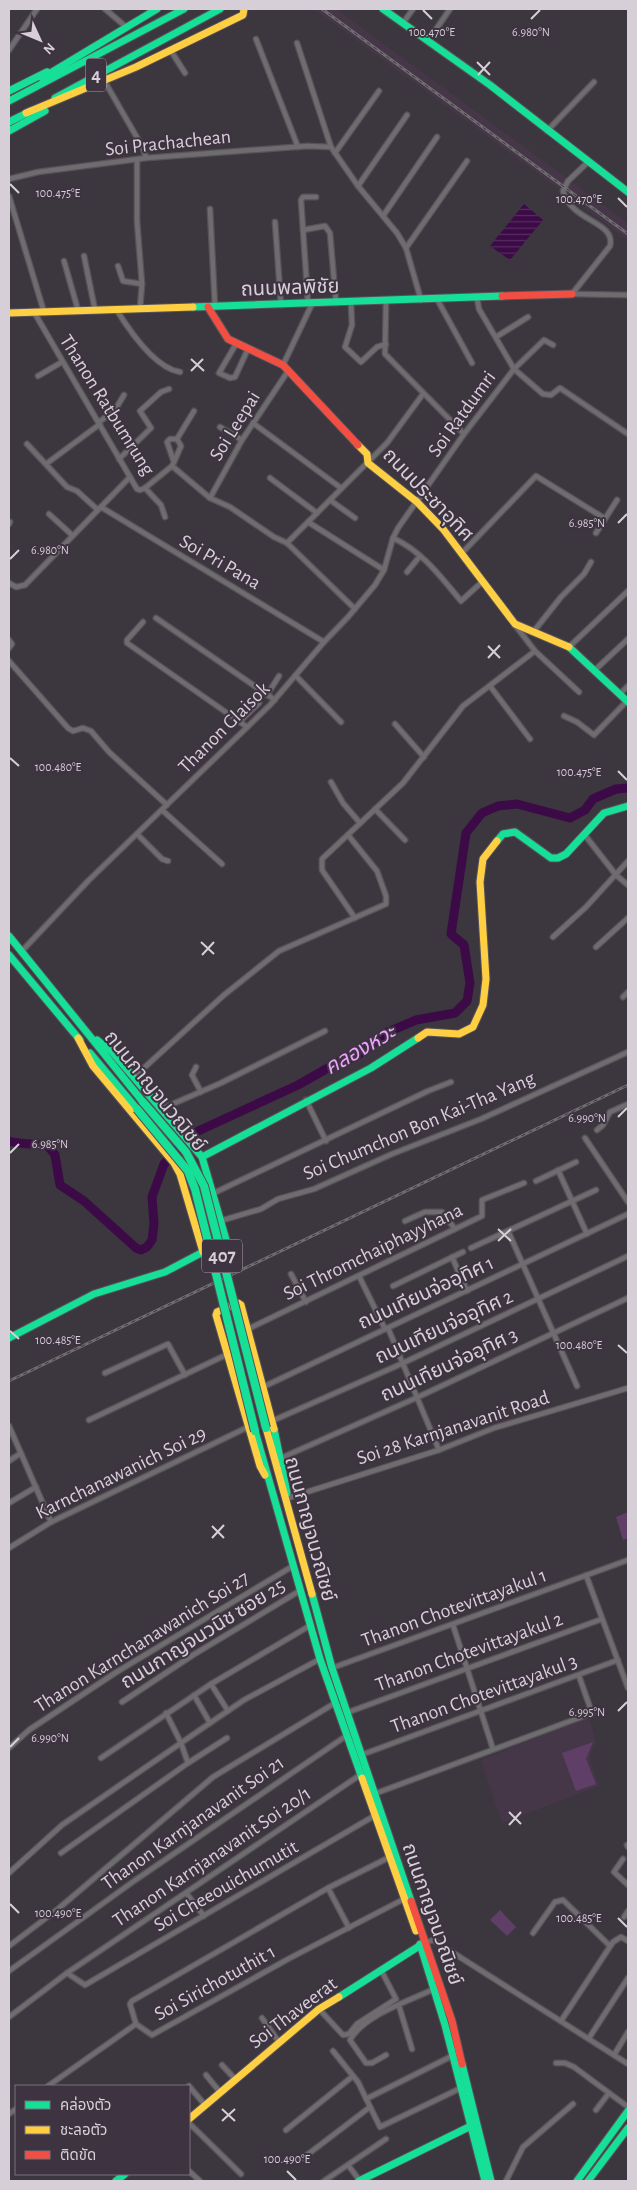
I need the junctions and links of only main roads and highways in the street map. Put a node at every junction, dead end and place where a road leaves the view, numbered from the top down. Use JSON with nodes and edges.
{"nodes":[{"id":1,"x":157,"y":9,"type":"edge"},
{"id":2,"x":184,"y":9,"type":"edge"},
{"id":3,"x":220,"y":9,"type":"edge"},
{"id":4,"x":244,"y":9,"type":"edge"},
{"id":5,"x":383,"y":9,"type":"edge"},
{"id":6,"x":64,"y":63,"type":"junction"},
{"id":7,"x":9,"y":91,"type":"edge"},
{"id":8,"x":76,"y":95,"type":"junction"},
{"id":9,"x":9,"y":101,"type":"edge"},
{"id":10,"x":26,"y":114,"type":"junction"},
{"id":11,"x":9,"y":122,"type":"edge"},
{"id":12,"x":9,"y":131,"type":"edge"},
{"id":13,"x":628,"y":192,"type":"edge"},
{"id":14,"x":572,"y":294,"type":"road end"},
{"id":15,"x":212,"y":307,"type":"junction"},
{"id":16,"x":9,"y":313,"type":"edge"},
{"id":17,"x":627,"y":702,"type":"edge"},
{"id":18,"x":627,"y":807,"type":"edge"},
{"id":19,"x":9,"y":936,"type":"edge"},
{"id":20,"x":9,"y":955,"type":"edge"},
{"id":21,"x":86,"y":1031,"type":"junction"},
{"id":22,"x":78,"y":1038,"type":"junction"},
{"id":23,"x":202,"y":1157,"type":"junction"},
{"id":24,"x":203,"y":1252,"type":"junction"},
{"id":25,"x":9,"y":1338,"type":"edge"},
{"id":26,"x":252,"y":1429,"type":"junction"},
{"id":27,"x":289,"y":1509,"type":"junction"},
{"id":28,"x":343,"y":1714,"type":"junction"},
{"id":29,"x":357,"y":1757,"type":"junction"},
{"id":30,"x":423,"y":1944,"type":"junction"},
{"id":31,"x":628,"y":2111,"type":"edge"},
{"id":32,"x":190,"y":2117,"type":"edge"},
{"id":33,"x":471,"y":2126,"type":"junction"},
{"id":34,"x":618,"y":2126,"type":"junction"},
{"id":35,"x":627,"y":2129,"type":"edge"},
{"id":36,"x":360,"y":2181,"type":"edge"},
{"id":37,"x":485,"y":2181,"type":"edge"},
{"id":38,"x":491,"y":2181,"type":"edge"},
{"id":39,"x":577,"y":2181,"type":"edge"},
{"id":40,"x":588,"y":2181,"type":"edge"}],
"edges":[{"from":1,"to":6,"type":"main road"},
{"from":2,"to":9,"type":"main road","number":"4"},
{"from":3,"to":10,"type":"main road","number":"4"},
{"from":4,"to":8,"type":"main road"},
{"from":5,"to":13,"type":"main road"},
{"from":6,"to":7,"type":"main road"},
{"from":6,"to":9,"type":"main road"},
{"from":8,"to":10,"type":"main road"},
{"from":8,"to":12,"type":"main road"},
{"from":10,"to":11,"type":"main road","number":"4"},
{"from":14,"to":15,"type":"main road","name":"ถนนพลพิชัย"},
{"from":15,"to":16,"type":"main road","name":"ถนนพลพิชัย"},
{"from":15,"to":17,"type":"main road","name":"ถนนประชาอุทิศ"},
{"from":18,"to":23,"type":"main road"},
{"from":19,"to":21,"type":"main road","name":"ถนนกาญจนวณิชย์","number":"407"},
{"from":20,"to":22,"type":"main road","name":"ถนนกาญจนวณิชย์","number":"407"},
{"from":21,"to":23,"type":"main road"},
{"from":21,"to":27,"type":"main road","name":"ถนนกาญจนวณิชย์","number":"407","bridge":true},
{"from":22,"to":24,"type":"main road"},
{"from":22,"to":26,"type":"main road","name":"ถนนกาญจนวณิชย์","number":"407","bridge":true},
{"from":23,"to":24,"type":"main road"},
{"from":24,"to":25,"type":"main road"},
{"from":26,"to":27,"type":"main road"},
{"from":26,"to":28,"type":"main road","name":"ถนนกาญจนวณิชย์"},
{"from":27,"to":28,"type":"main road","name":"ถนนกาญจนวณิชย์"},
{"from":28,"to":29,"type":"main road","name":"ถนนกาญจนวณิชย์"},
{"from":28,"to":29,"type":"main road","name":"ถนนกาญจนวณิชย์"},
{"from":29,"to":30,"type":"main road","name":"ถนนกาญจนวณิชย์"},
{"from":29,"to":30,"type":"main road","name":"ถนนกาญจนวณิชย์"},
{"from":30,"to":32,"type":"main road","name":"Soi Thaveerat"},
{"from":30,"to":33,"type":"main road","name":"ถนนกาญจนวณิชย์"},
{"from":30,"to":38,"type":"main road","name":"ถนนกาญจนวณิชย์"},
{"from":31,"to":34,"type":"main road"},
{"from":33,"to":36,"type":"main road"},
{"from":33,"to":37,"type":"main road","name":"ถนนกาญจนวณิชย์"},
{"from":34,"to":35,"type":"main road"},
{"from":34,"to":39,"type":"main road"},
{"from":35,"to":40,"type":"main road"}]}
